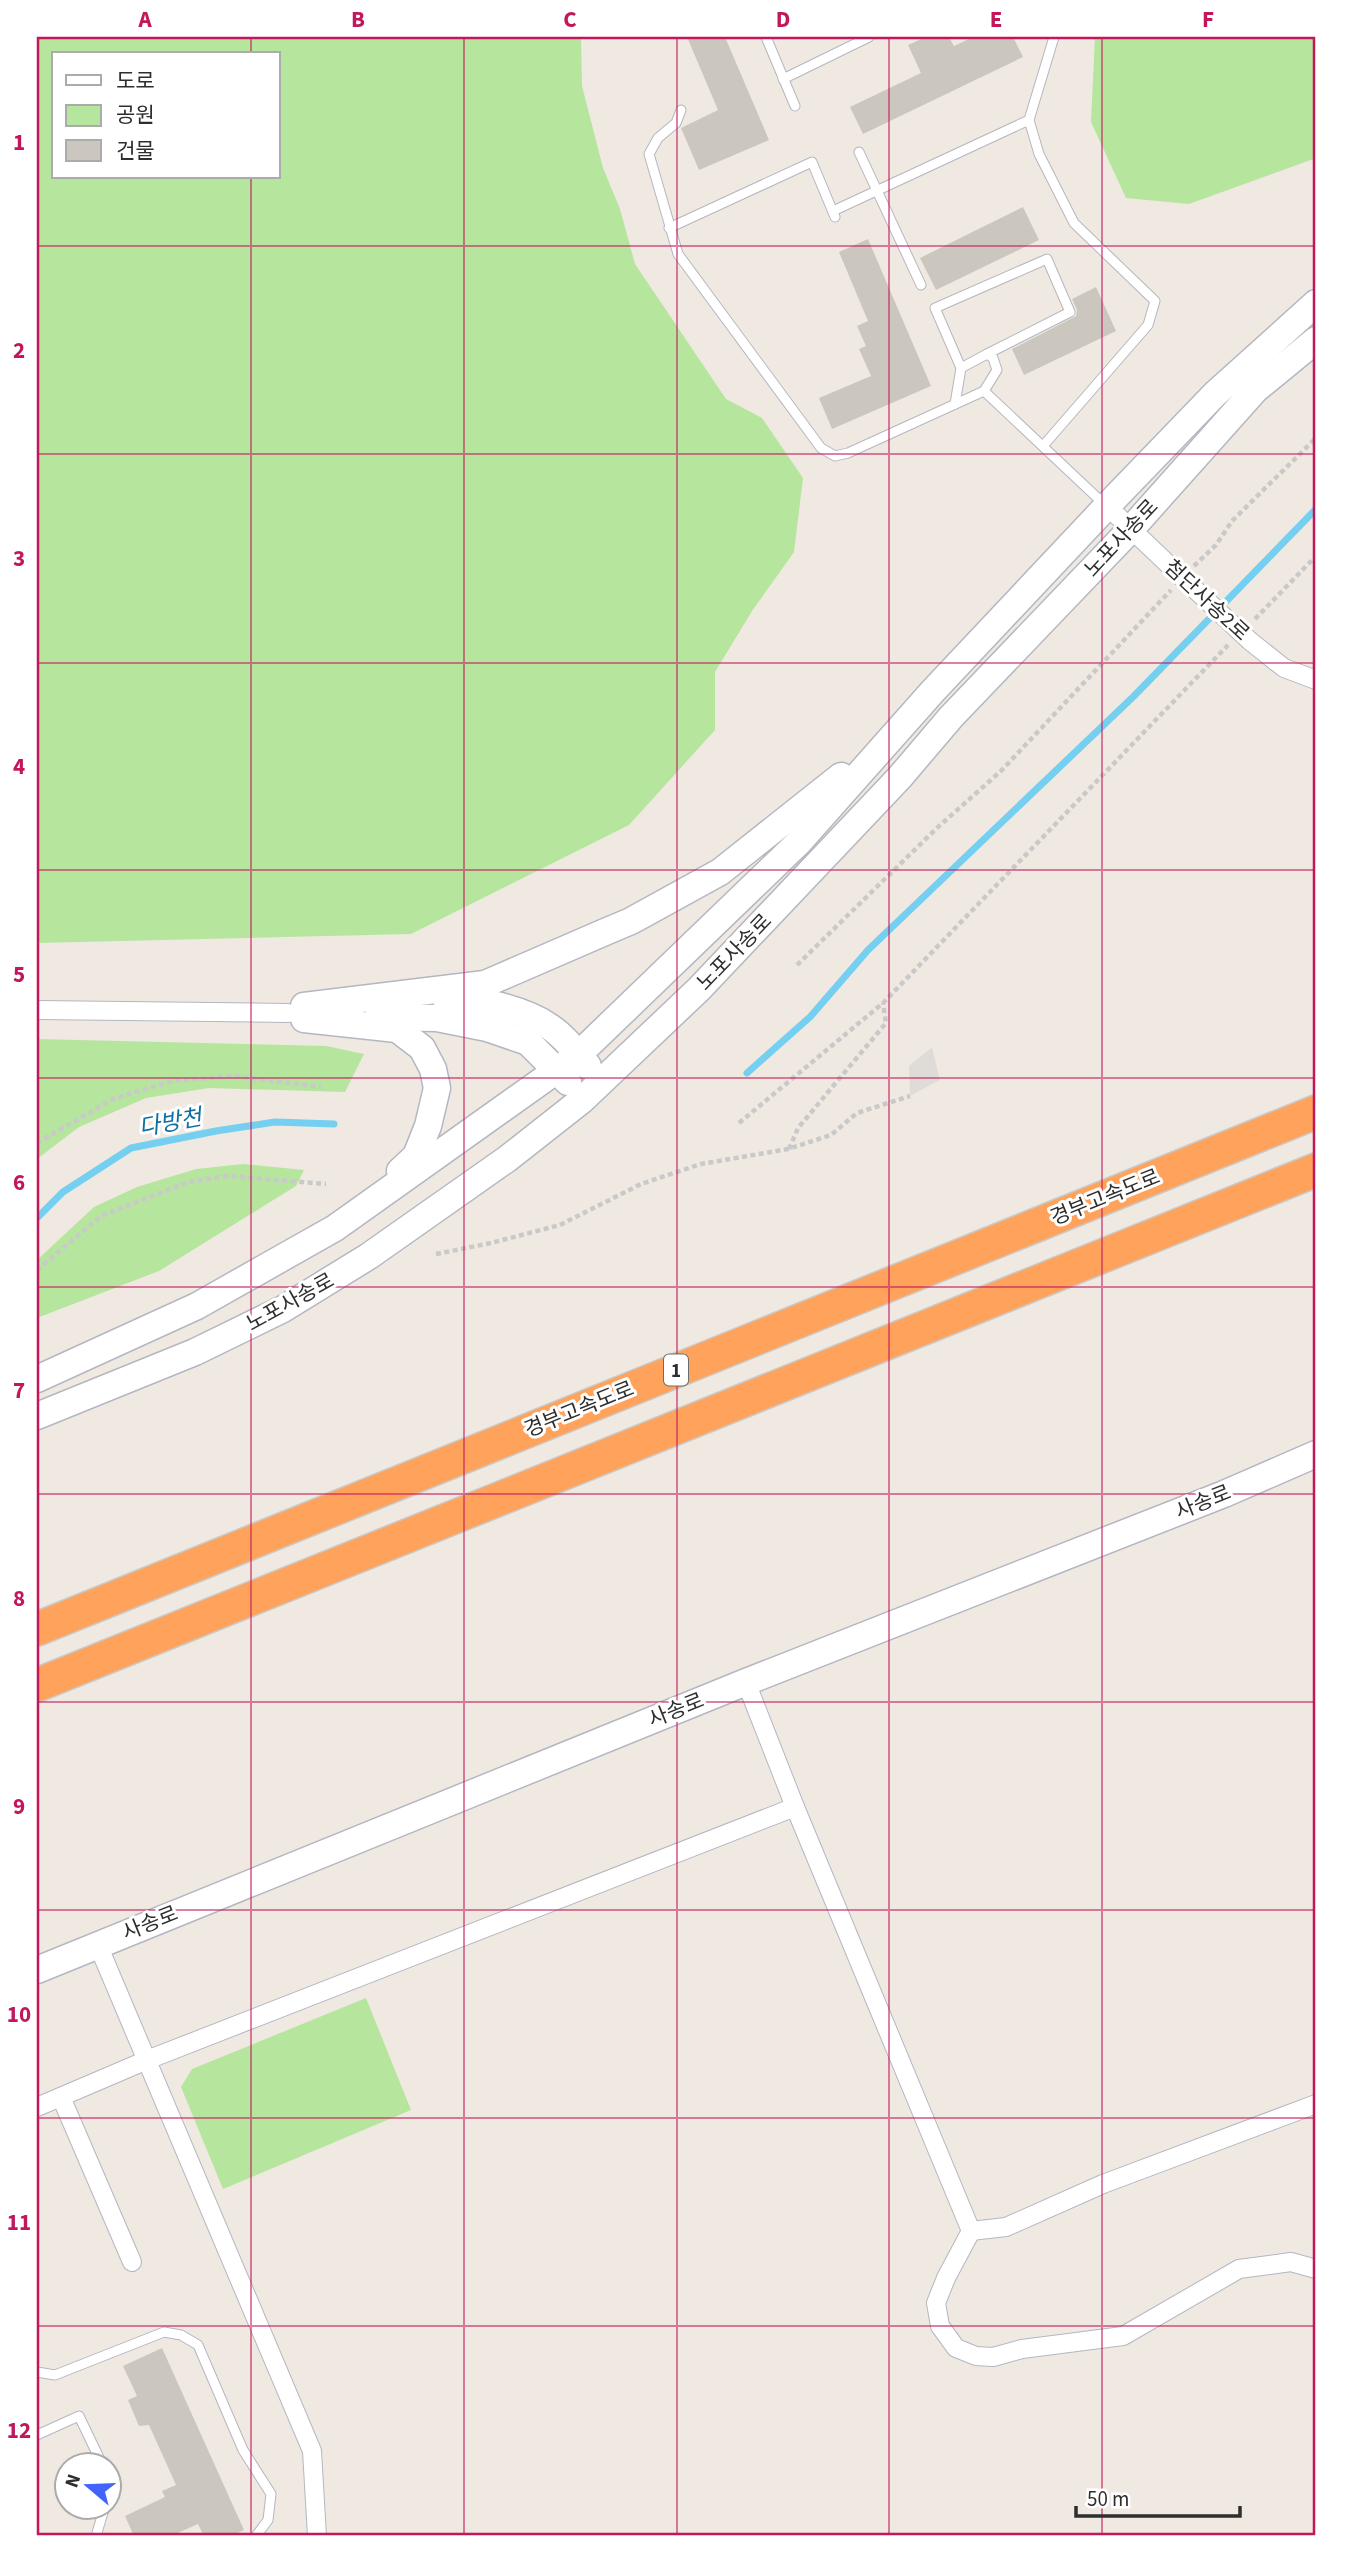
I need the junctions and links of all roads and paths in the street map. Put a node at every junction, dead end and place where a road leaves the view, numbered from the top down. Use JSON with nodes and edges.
{"nodes":[{"id":1,"x":766,"y":37,"type":"edge"},
{"id":2,"x":869,"y":37,"type":"edge"},
{"id":3,"x":1054,"y":37,"type":"edge"},
{"id":4,"x":783,"y":79,"type":"junction"},
{"id":5,"x":795,"y":106,"type":"dead end"},
{"id":6,"x":681,"y":110,"type":"dead end"},
{"id":7,"x":1029,"y":120,"type":"junction"},
{"id":8,"x":859,"y":152,"type":"dead end"},
{"id":9,"x":878,"y":191,"type":"junction"},
{"id":10,"x":669,"y":228,"type":"junction"},
{"id":11,"x":921,"y":285,"type":"dead end"},
{"id":12,"x":1316,"y":303,"type":"edge"},
{"id":13,"x":1316,"y":340,"type":"edge"},
{"id":14,"x":987,"y":354,"type":"junction"},
{"id":15,"x":961,"y":368,"type":"junction"},
{"id":16,"x":984,"y":391,"type":"junction"},
{"id":17,"x":955,"y":404,"type":"junction"},
{"id":18,"x":1316,"y":438,"type":"edge"},
{"id":19,"x":1043,"y":446,"type":"junction"},
{"id":20,"x":1107,"y":506,"type":"junction"},
{"id":21,"x":1131,"y":529,"type":"junction"},
{"id":22,"x":1316,"y":556,"type":"edge"},
{"id":23,"x":1189,"y":571,"type":"dead end"},
{"id":24,"x":1172,"y":589,"type":"dead end"},
{"id":25,"x":1271,"y":603,"type":"dead end"},
{"id":26,"x":1210,"y":663,"type":"dead end"},
{"id":27,"x":1316,"y":680,"type":"edge"},
{"id":28,"x":897,"y":732,"type":"junction"},
{"id":29,"x":797,"y":965,"type":"dead end"},
{"id":30,"x":883,"y":1003,"type":"junction"},
{"id":31,"x":37,"y":1010,"type":"edge"},
{"id":32,"x":299,"y":1012,"type":"junction"},
{"id":33,"x":568,"y":1063,"type":"junction"},
{"id":34,"x":602,"y":1081,"type":"junction"},
{"id":35,"x":321,"y":1087,"type":"dead end"},
{"id":36,"x":910,"y":1096,"type":"dead end"},
{"id":37,"x":582,"y":1100,"type":"junction"},
{"id":38,"x":1316,"y":1111,"type":"edge"},
{"id":39,"x":739,"y":1123,"type":"dead end"},
{"id":40,"x":37,"y":1143,"type":"edge"},
{"id":41,"x":789,"y":1149,"type":"junction"},
{"id":42,"x":1316,"y":1170,"type":"edge"},
{"id":43,"x":326,"y":1184,"type":"dead end"},
{"id":44,"x":353,"y":1216,"type":"junction"},
{"id":45,"x":436,"y":1254,"type":"dead end"},
{"id":46,"x":37,"y":1270,"type":"edge"},
{"id":47,"x":37,"y":1380,"type":"edge"},
{"id":48,"x":37,"y":1416,"type":"edge"},
{"id":49,"x":1316,"y":1454,"type":"edge"},
{"id":50,"x":37,"y":1629,"type":"edge"},
{"id":51,"x":746,"y":1682,"type":"junction"},
{"id":52,"x":37,"y":1685,"type":"edge"},
{"id":53,"x":795,"y":1807,"type":"junction"},
{"id":54,"x":98,"y":1945,"type":"junction"},
{"id":55,"x":37,"y":1970,"type":"edge"},
{"id":56,"x":147,"y":2060,"type":"junction"},
{"id":57,"x":61,"y":2097,"type":"junction"},
{"id":58,"x":1316,"y":2104,"type":"edge"},
{"id":59,"x":37,"y":2107,"type":"edge"},
{"id":60,"x":971,"y":2231,"type":"junction"},
{"id":61,"x":132,"y":2262,"type":"dead end"},
{"id":62,"x":1316,"y":2269,"type":"edge"},
{"id":63,"x":37,"y":2372,"type":"edge"},
{"id":64,"x":37,"y":2435,"type":"edge"},
{"id":65,"x":95,"y":2450,"type":"edge"},
{"id":66,"x":256,"y":2536,"type":"edge"},
{"id":67,"x":317,"y":2536,"type":"edge"}],
"edges":[{"from":1,"to":4,"type":"lane"},
{"from":2,"to":4,"type":"lane"},
{"from":3,"to":7,"type":"lane"},
{"from":4,"to":5,"type":"lane"},
{"from":6,"to":10,"type":"lane"},
{"from":7,"to":9,"type":"lane"},
{"from":7,"to":19,"type":"lane"},
{"from":8,"to":9,"type":"lane"},
{"from":9,"to":10,"type":"lane"},
{"from":9,"to":11,"type":"lane"},
{"from":10,"to":17,"type":"lane"},
{"from":12,"to":20,"type":"main road","name":"노포사송로"},
{"from":13,"to":21,"type":"main road","name":"노포사송로"},
{"from":14,"to":15,"type":"lane"},
{"from":14,"to":15,"type":"lane"},
{"from":14,"to":16,"type":"lane"},
{"from":15,"to":17,"type":"lane"},
{"from":16,"to":17,"type":"lane"},
{"from":16,"to":19,"type":"lane"},
{"from":18,"to":23,"type":"path"},
{"from":19,"to":20,"type":"lane"},
{"from":20,"to":21,"type":"street","name":"첨단사송2로"},
{"from":20,"to":28,"type":"main road","name":"노포사송로"},
{"from":21,"to":27,"type":"street","name":"첨단사송2로","bridge":true},
{"from":21,"to":34,"type":"main road","name":"노포사송로"},
{"from":22,"to":25,"type":"path"},
{"from":24,"to":29,"type":"path"},
{"from":26,"to":30,"type":"path"},
{"from":28,"to":32,"type":"main road"},
{"from":28,"to":33,"type":"main road","name":"노포사송로"},
{"from":30,"to":39,"type":"path"},
{"from":30,"to":41,"type":"path"},
{"from":31,"to":32,"type":"street"},
{"from":32,"to":33,"type":"main road"},
{"from":32,"to":44,"type":"main road"},
{"from":33,"to":34,"type":"main road"},
{"from":33,"to":37,"type":"main road"},
{"from":33,"to":44,"type":"main road","name":"노포사송로"},
{"from":34,"to":37,"type":"main road","name":"노포사송로"},
{"from":35,"to":40,"type":"path"},
{"from":36,"to":41,"type":"path"},
{"from":37,"to":48,"type":"main road","name":"노포사송로"},
{"from":38,"to":50,"type":"highway","name":"경부고속도로","number":"1"},
{"from":41,"to":45,"type":"path"},
{"from":42,"to":52,"type":"highway"},
{"from":43,"to":46,"type":"path"},
{"from":44,"to":47,"type":"main road","name":"노포사송로"},
{"from":49,"to":51,"type":"main road","name":"사송로"},
{"from":51,"to":53,"type":"street"},
{"from":51,"to":54,"type":"main road","name":"사송로"},
{"from":53,"to":56,"type":"street"},
{"from":53,"to":60,"type":"street"},
{"from":54,"to":55,"type":"main road","name":"사송로"},
{"from":54,"to":56,"type":"street"},
{"from":56,"to":57,"type":"street"},
{"from":56,"to":67,"type":"street"},
{"from":57,"to":59,"type":"street"},
{"from":57,"to":61,"type":"street"},
{"from":58,"to":60,"type":"street"},
{"from":60,"to":62,"type":"street"},
{"from":63,"to":66,"type":"lane"},
{"from":64,"to":65,"type":"lane"}]}
